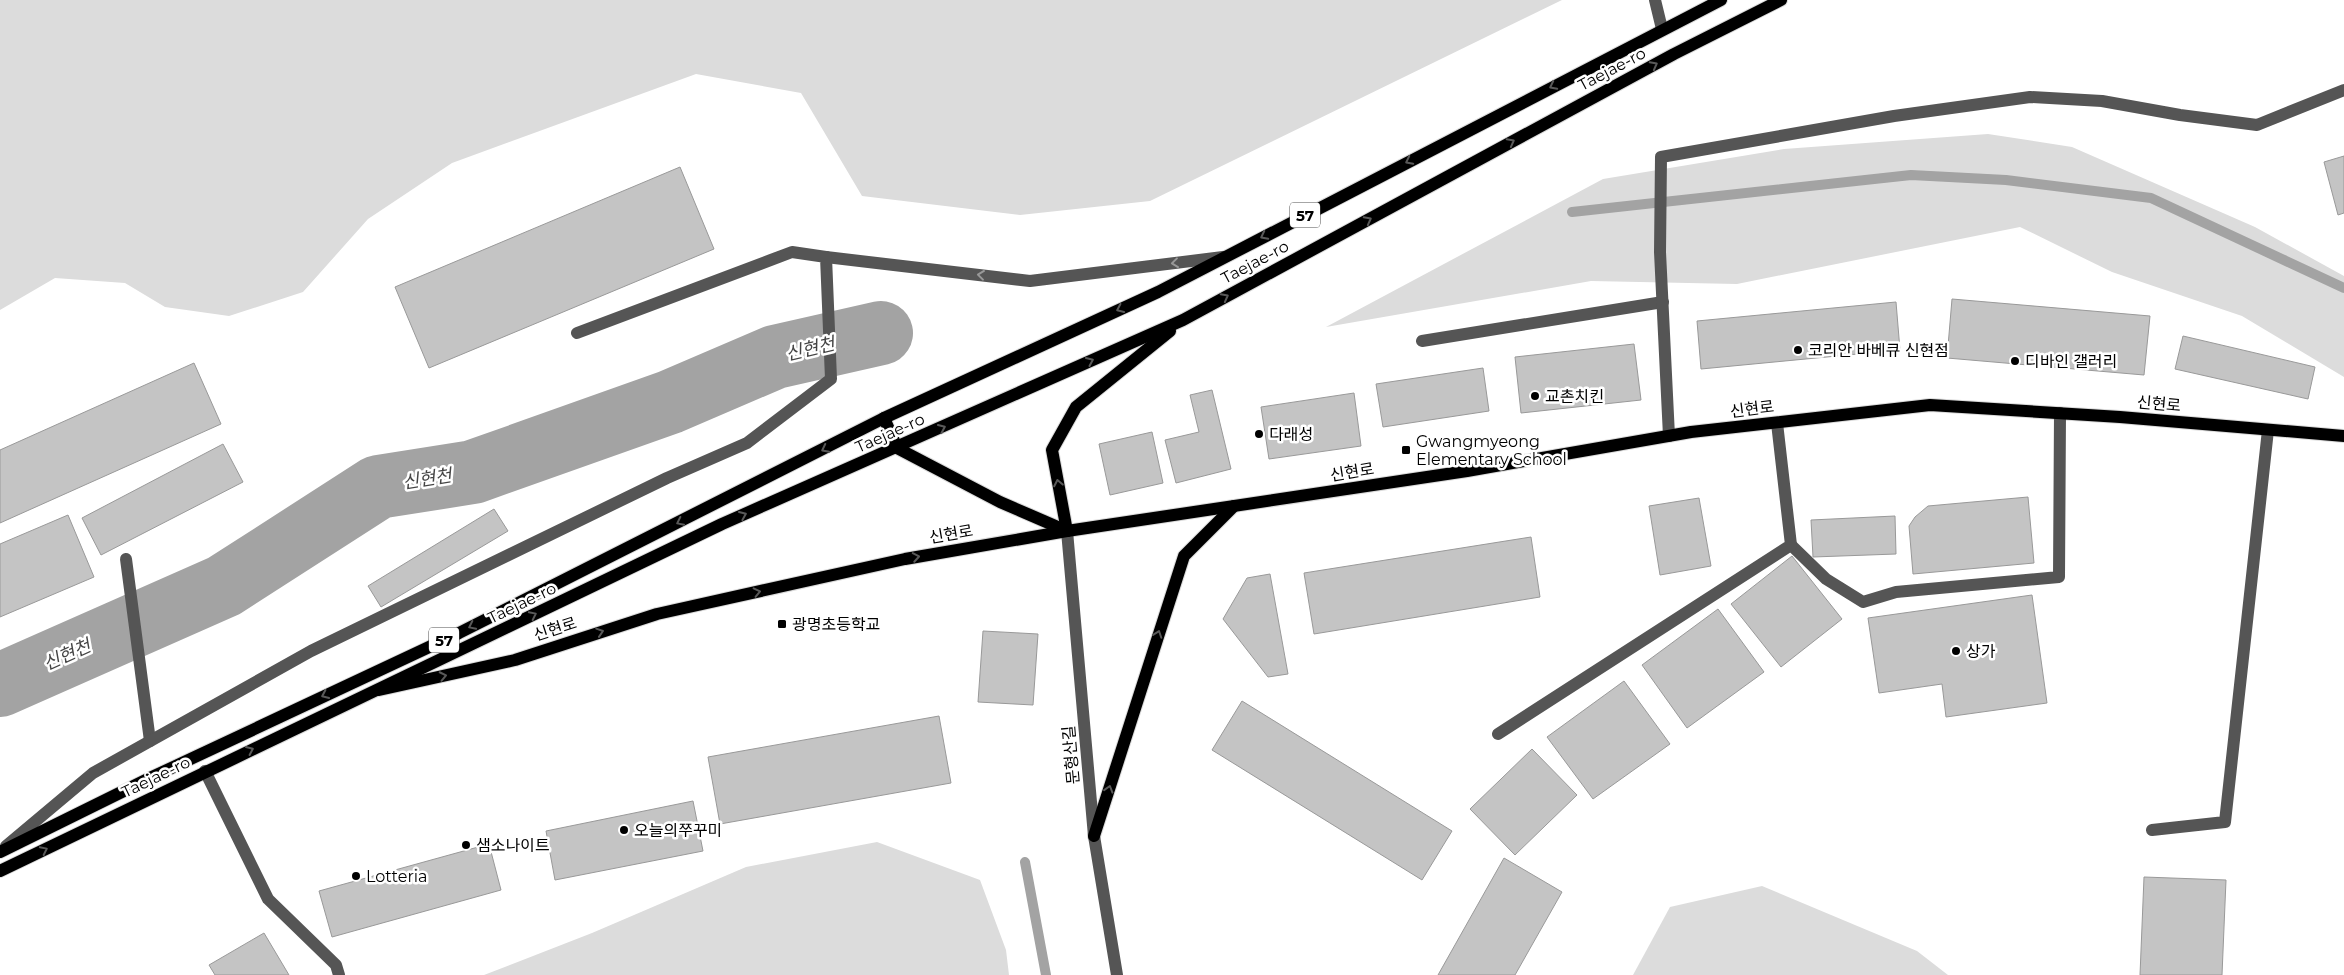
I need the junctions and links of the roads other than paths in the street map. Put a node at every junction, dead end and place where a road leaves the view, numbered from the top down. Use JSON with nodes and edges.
{"nodes":[{"id":1,"x":1655,"y":0,"type":"edge"},
{"id":2,"x":1721,"y":0,"type":"edge"},
{"id":3,"x":1780,"y":0,"type":"edge"},
{"id":4,"x":1662,"y":29,"type":"junction"},
{"id":5,"x":2344,"y":90,"type":"edge"},
{"id":6,"x":832,"y":257,"type":"junction"},
{"id":7,"x":1223,"y":257,"type":"junction"},
{"id":8,"x":1663,"y":302,"type":"junction"},
{"id":9,"x":1182,"y":320,"type":"junction"},
{"id":10,"x":577,"y":333,"type":"dead end"},
{"id":11,"x":1422,"y":341,"type":"dead end"},
{"id":12,"x":2060,"y":413,"type":"junction"},
{"id":13,"x":884,"y":418,"type":"junction"},
{"id":14,"x":1777,"y":422,"type":"junction"},
{"id":15,"x":2268,"y":430,"type":"junction"},
{"id":16,"x":1669,"y":436,"type":"junction"},
{"id":17,"x":2344,"y":436,"type":"edge"},
{"id":18,"x":897,"y":448,"type":"junction"},
{"id":19,"x":1234,"y":506,"type":"junction"},
{"id":20,"x":1067,"y":531,"type":"junction"},
{"id":21,"x":1791,"y":544,"type":"junction"},
{"id":22,"x":126,"y":560,"type":"dead end"},
{"id":23,"x":379,"y":690,"type":"junction"},
{"id":24,"x":1498,"y":734,"type":"dead end"},
{"id":25,"x":150,"y":741,"type":"junction"},
{"id":26,"x":206,"y":771,"type":"junction"},
{"id":27,"x":2152,"y":830,"type":"dead end"},
{"id":28,"x":1094,"y":836,"type":"junction"},
{"id":29,"x":0,"y":852,"type":"edge"},
{"id":30,"x":0,"y":871,"type":"edge"},
{"id":31,"x":339,"y":975,"type":"edge"},
{"id":32,"x":1117,"y":975,"type":"edge"}],
"edges":[{"from":1,"to":4,"type":"street"},
{"from":2,"to":4,"type":"main road","name":"Taejae-ro","number":"57"},
{"from":9,"to":3,"type":"main road","name":"Taejae-ro","number":"57","one_way":true},
{"from":4,"to":7,"type":"main road","name":"Taejae-ro","number":"57","one_way":true},
{"from":5,"to":8,"type":"street"},
{"from":7,"to":6,"type":"street","one_way":true},
{"from":6,"to":10,"type":"street"},
{"from":6,"to":25,"type":"street"},
{"from":7,"to":13,"type":"main road","name":"Taejae-ro","number":"57","one_way":true},
{"from":8,"to":11,"type":"street"},
{"from":8,"to":16,"type":"street"},
{"from":18,"to":9,"type":"main road","name":"Taejae-ro","number":"57","one_way":true},
{"from":20,"to":9,"type":"main road","one_way":true},
{"from":12,"to":14,"type":"main road","name":"신현로"},
{"from":12,"to":15,"type":"main road","name":"신현로"},
{"from":12,"to":21,"type":"street"},
{"from":13,"to":18,"type":"main road"},
{"from":13,"to":29,"type":"main road","name":"Taejae-ro","number":"57","one_way":true},
{"from":14,"to":16,"type":"main road","name":"신현로"},
{"from":14,"to":21,"type":"street"},
{"from":15,"to":17,"type":"main road","name":"신현로"},
{"from":15,"to":27,"type":"street"},
{"from":16,"to":19,"type":"main road","name":"신현로"},
{"from":18,"to":20,"type":"main road"},
{"from":23,"to":18,"type":"main road","name":"Taejae-ro","number":"57","one_way":true},
{"from":19,"to":20,"type":"main road","name":"신현로"},
{"from":28,"to":19,"type":"main road","one_way":true},
{"from":23,"to":20,"type":"main road","name":"신현로","one_way":true},
{"from":20,"to":28,"type":"street","name":"문형산길"},
{"from":21,"to":24,"type":"street"},
{"from":22,"to":25,"type":"street"},
{"from":26,"to":23,"type":"main road","name":"Taejae-ro","number":"57","one_way":true},
{"from":25,"to":29,"type":"street"},
{"from":30,"to":26,"type":"main road","name":"Taejae-ro","number":"57","one_way":true},
{"from":26,"to":31,"type":"street"},
{"from":28,"to":32,"type":"street","name":"문형산길"}]}
